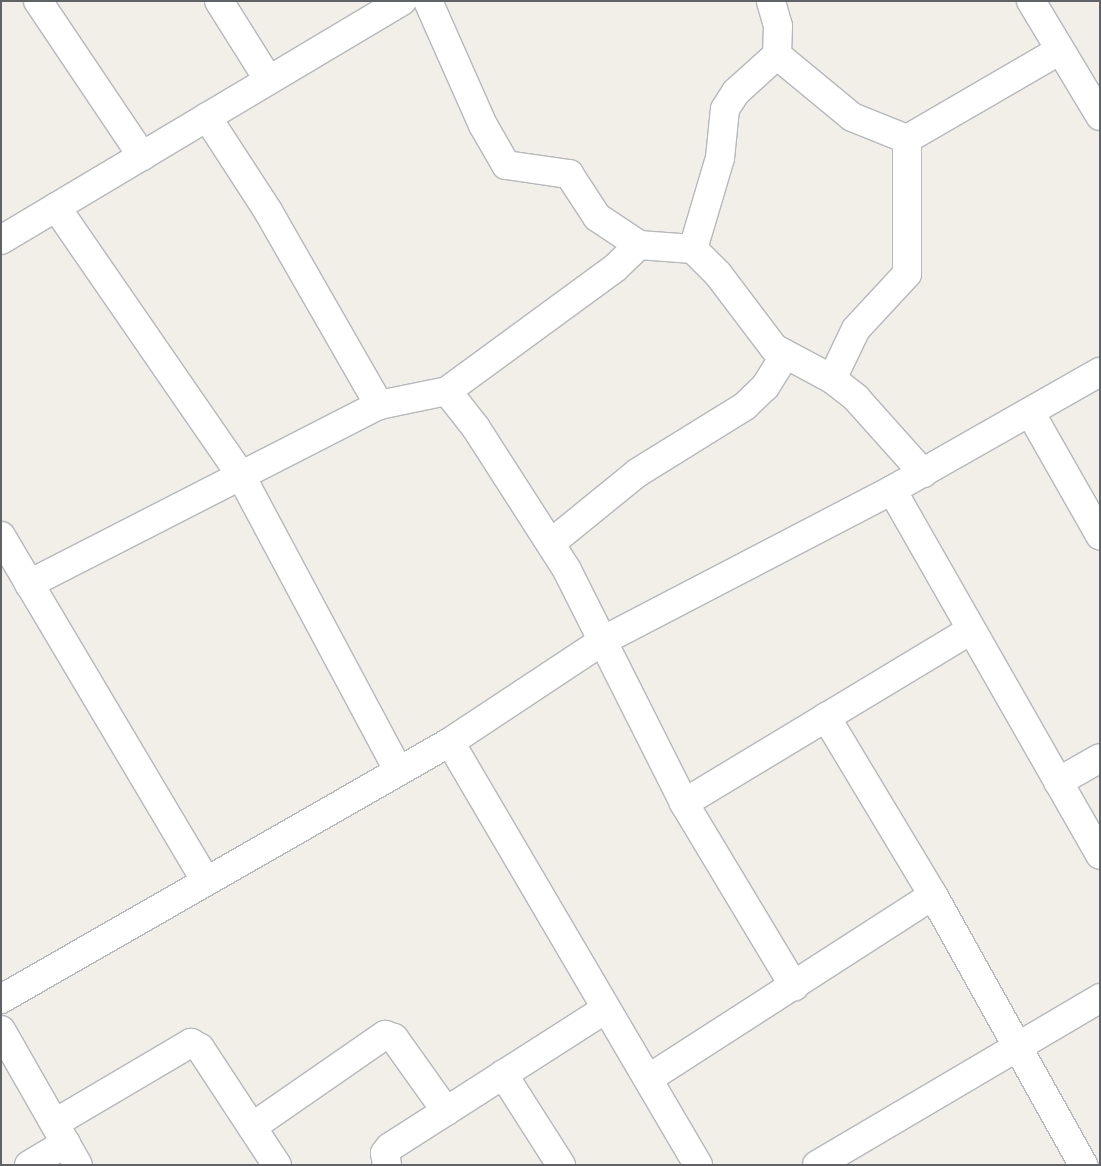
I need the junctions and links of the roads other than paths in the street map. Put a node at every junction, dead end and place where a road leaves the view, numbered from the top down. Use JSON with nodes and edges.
{"nodes":[{"id":1,"x":38,"y":1,"type":"edge"},
{"id":2,"x":220,"y":1,"type":"edge"},
{"id":3,"x":402,"y":1,"type":"edge"},
{"id":4,"x":428,"y":1,"type":"edge"},
{"id":5,"x":771,"y":1,"type":"edge"},
{"id":6,"x":1031,"y":1,"type":"edge"},
{"id":7,"x":1059,"y":51,"type":"junction"},
{"id":8,"x":777,"y":55,"type":"junction"},
{"id":9,"x":268,"y":79,"type":"junction"},
{"id":10,"x":1100,"y":116,"type":"edge"},
{"id":11,"x":207,"y":117,"type":"junction"},
{"id":12,"x":907,"y":139,"type":"junction"},
{"id":13,"x":142,"y":156,"type":"junction"},
{"id":14,"x":56,"y":207,"type":"junction"},
{"id":15,"x":3,"y":235,"type":"edge"},
{"id":16,"x":639,"y":245,"type":"junction"},
{"id":17,"x":693,"y":249,"type":"junction"},
{"id":18,"x":784,"y":357,"type":"junction"},
{"id":19,"x":1100,"y":372,"type":"edge"},
{"id":20,"x":832,"y":379,"type":"junction"},
{"id":21,"x":447,"y":391,"type":"junction"},
{"id":22,"x":379,"y":405,"type":"junction"},
{"id":23,"x":1030,"y":412,"type":"junction"},
{"id":24,"x":923,"y":473,"type":"junction"},
{"id":25,"x":240,"y":474,"type":"junction"},
{"id":26,"x":892,"y":490,"type":"junction"},
{"id":27,"x":1100,"y":535,"type":"edge"},
{"id":28,"x":1,"y":536,"type":"edge"},
{"id":29,"x":551,"y":543,"type":"junction"},
{"id":30,"x":29,"y":584,"type":"junction"},
{"id":31,"x":971,"y":630,"type":"junction"},
{"id":32,"x":604,"y":640,"type":"junction"},
{"id":33,"x":826,"y":717,"type":"junction"},
{"id":34,"x":450,"y":742,"type":"junction"},
{"id":35,"x":1100,"y":758,"type":"edge"},
{"id":36,"x":398,"y":770,"type":"junction"},
{"id":37,"x":1058,"y":782,"type":"junction"},
{"id":38,"x":684,"y":804,"type":"junction"},
{"id":39,"x":1100,"y":855,"type":"edge"},
{"id":40,"x":204,"y":880,"type":"junction"},
{"id":41,"x":933,"y":894,"type":"junction"},
{"id":42,"x":794,"y":986,"type":"junction"},
{"id":43,"x":1100,"y":998,"type":"edge"},
{"id":44,"x":1,"y":999,"type":"edge"},
{"id":45,"x":606,"y":1009,"type":"junction"},
{"id":46,"x":1,"y":1030,"type":"edge"},
{"id":47,"x":1018,"y":1044,"type":"junction"},
{"id":48,"x":503,"y":1074,"type":"junction"},
{"id":49,"x":648,"y":1079,"type":"junction"},
{"id":50,"x":446,"y":1111,"type":"junction"},
{"id":51,"x":252,"y":1127,"type":"junction"},
{"id":52,"x":66,"y":1144,"type":"edge"},
{"id":53,"x":29,"y":1165,"type":"edge"},
{"id":54,"x":276,"y":1165,"type":"edge"},
{"id":55,"x":387,"y":1165,"type":"edge"},
{"id":56,"x":561,"y":1165,"type":"edge"},
{"id":57,"x":698,"y":1165,"type":"edge"},
{"id":58,"x":817,"y":1165,"type":"edge"},
{"id":59,"x":1083,"y":1165,"type":"edge"}],
"edges":[{"from":1,"to":13,"type":"street"},
{"from":2,"to":9,"type":"street"},
{"from":3,"to":9,"type":"street"},
{"from":4,"to":16,"type":"street"},
{"from":5,"to":8,"type":"street"},
{"from":6,"to":7,"type":"street"},
{"from":7,"to":10,"type":"street"},
{"from":7,"to":12,"type":"street"},
{"from":8,"to":12,"type":"street"},
{"from":8,"to":17,"type":"street"},
{"from":9,"to":11,"type":"street"},
{"from":11,"to":13,"type":"street"},
{"from":11,"to":22,"type":"street"},
{"from":12,"to":20,"type":"street"},
{"from":13,"to":14,"type":"street"},
{"from":14,"to":15,"type":"street"},
{"from":14,"to":25,"type":"street"},
{"from":16,"to":17,"type":"street"},
{"from":16,"to":21,"type":"street"},
{"from":17,"to":18,"type":"street"},
{"from":18,"to":20,"type":"street"},
{"from":18,"to":29,"type":"street"},
{"from":19,"to":23,"type":"street"},
{"from":20,"to":24,"type":"street"},
{"from":21,"to":22,"type":"street"},
{"from":21,"to":29,"type":"street"},
{"from":22,"to":25,"type":"street"},
{"from":23,"to":24,"type":"street"},
{"from":23,"to":27,"type":"street"},
{"from":24,"to":26,"type":"street"},
{"from":25,"to":30,"type":"street"},
{"from":25,"to":36,"type":"street"},
{"from":26,"to":31,"type":"street"},
{"from":26,"to":32,"type":"street"},
{"from":28,"to":30,"type":"street"},
{"from":29,"to":32,"type":"street"},
{"from":30,"to":40,"type":"street"},
{"from":31,"to":33,"type":"street"},
{"from":31,"to":37,"type":"street"},
{"from":32,"to":34,"type":"street"},
{"from":32,"to":38,"type":"street"},
{"from":33,"to":38,"type":"street"},
{"from":33,"to":41,"type":"street"},
{"from":34,"to":36,"type":"street"},
{"from":34,"to":45,"type":"street"},
{"from":35,"to":37,"type":"street"},
{"from":36,"to":40,"type":"street"},
{"from":37,"to":39,"type":"street"},
{"from":38,"to":42,"type":"street"},
{"from":40,"to":44,"type":"street"},
{"from":41,"to":42,"type":"street"},
{"from":41,"to":47,"type":"street"},
{"from":42,"to":49,"type":"street"},
{"from":43,"to":47,"type":"street"},
{"from":45,"to":48,"type":"street"},
{"from":45,"to":49,"type":"street"},
{"from":46,"to":52,"type":"street"},
{"from":47,"to":58,"type":"street"},
{"from":47,"to":59,"type":"street"},
{"from":48,"to":50,"type":"street"},
{"from":48,"to":56,"type":"street"},
{"from":49,"to":57,"type":"street"},
{"from":50,"to":51,"type":"street"},
{"from":50,"to":55,"type":"street"},
{"from":51,"to":52,"type":"street"},
{"from":51,"to":54,"type":"street"},
{"from":52,"to":53,"type":"street"}]}
